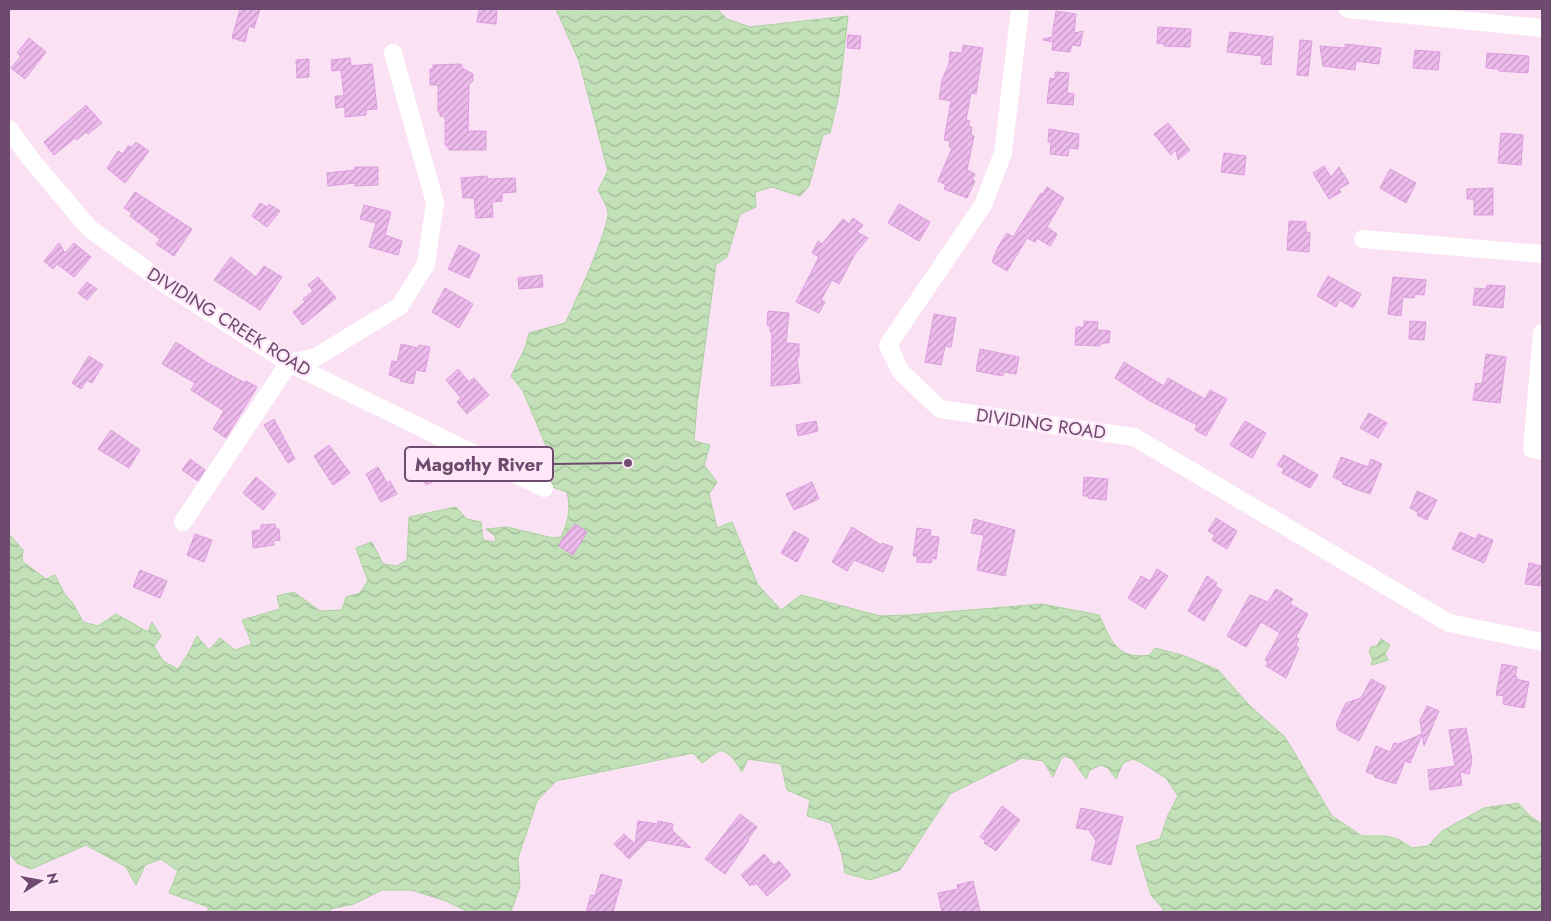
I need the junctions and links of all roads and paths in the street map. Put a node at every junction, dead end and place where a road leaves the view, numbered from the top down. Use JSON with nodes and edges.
{"nodes":[{"id":1,"x":1020,"y":9,"type":"edge"},
{"id":2,"x":1348,"y":9,"type":"edge"},
{"id":3,"x":1542,"y":28,"type":"edge"},
{"id":4,"x":393,"y":54,"type":"dead end"},
{"id":5,"x":9,"y":130,"type":"edge"},
{"id":6,"x":1363,"y":239,"type":"dead end"},
{"id":7,"x":1542,"y":254,"type":"edge"},
{"id":8,"x":1542,"y":333,"type":"edge"},
{"id":9,"x":290,"y":363,"type":"junction"},
{"id":10,"x":1537,"y":450,"type":"edge"},
{"id":11,"x":544,"y":488,"type":"dead end"},
{"id":12,"x":183,"y":522,"type":"dead end"},
{"id":13,"x":1542,"y":642,"type":"edge"}],
"edges":[{"from":1,"to":13,"type":"street","name":"DIVIDING ROAD"},
{"from":2,"to":3,"type":"street"},
{"from":4,"to":9,"type":"street"},
{"from":5,"to":9,"type":"street","name":"DIVIDING CREEK ROAD"},
{"from":6,"to":7,"type":"street"},
{"from":8,"to":10,"type":"street"},
{"from":9,"to":11,"type":"street","name":"DIVIDING CREEK ROAD"},
{"from":9,"to":12,"type":"street"}]}
